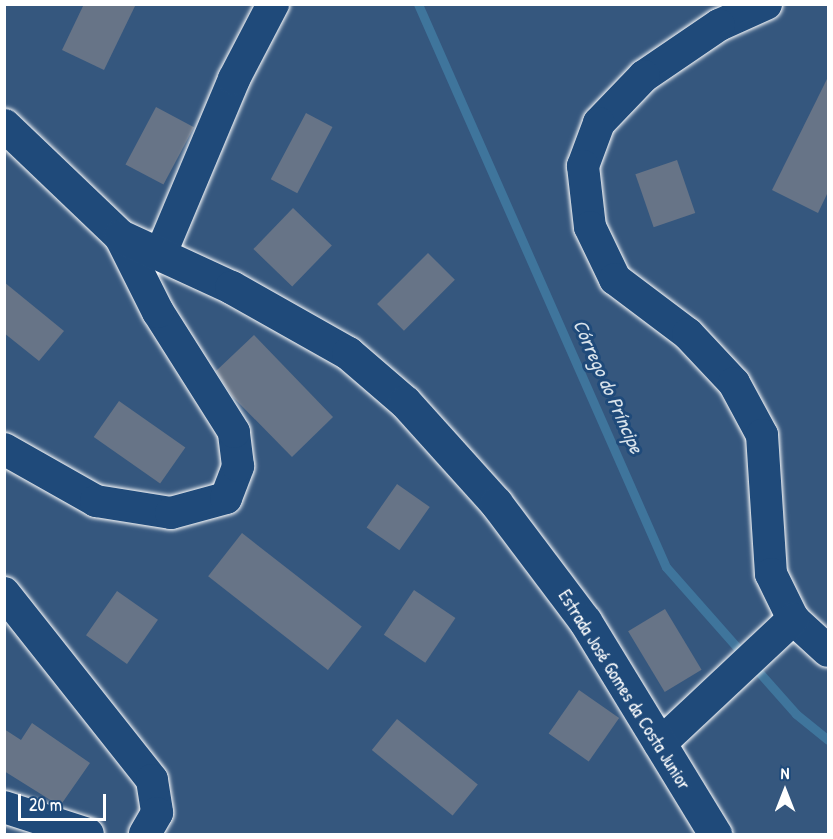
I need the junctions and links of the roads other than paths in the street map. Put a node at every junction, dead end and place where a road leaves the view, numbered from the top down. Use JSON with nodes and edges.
{"nodes":[{"id":1,"x":273,"y":4,"type":"edge"},
{"id":2,"x":766,"y":4,"type":"edge"},
{"id":3,"x":4,"y":125,"type":"edge"},
{"id":4,"x":120,"y":236,"type":"junction"},
{"id":5,"x":161,"y":253,"type":"junction"},
{"id":6,"x":4,"y":449,"type":"edge"},
{"id":7,"x":4,"y":593,"type":"edge"},
{"id":8,"x":782,"y":628,"type":"junction"},
{"id":9,"x":828,"y":651,"type":"edge"},
{"id":10,"x":660,"y":744,"type":"junction"},
{"id":11,"x":4,"y":807,"type":"edge"},
{"id":12,"x":88,"y":834,"type":"edge"},
{"id":13,"x":145,"y":834,"type":"edge"},
{"id":14,"x":715,"y":834,"type":"edge"}],
"edges":[{"from":1,"to":5,"type":"street"},
{"from":2,"to":8,"type":"street"},
{"from":3,"to":4,"type":"street","name":"Estrada José Gomes da Costa Junior"},
{"from":4,"to":5,"type":"street","name":"Estrada José Gomes da Costa Junior"},
{"from":4,"to":6,"type":"street"},
{"from":5,"to":10,"type":"street","name":"Estrada José Gomes da Costa Junior"},
{"from":7,"to":13,"type":"street"},
{"from":8,"to":9,"type":"street"},
{"from":8,"to":10,"type":"street"},
{"from":10,"to":14,"type":"street","name":"Estrada José Gomes da Costa Junior"},
{"from":11,"to":12,"type":"street"}]}
